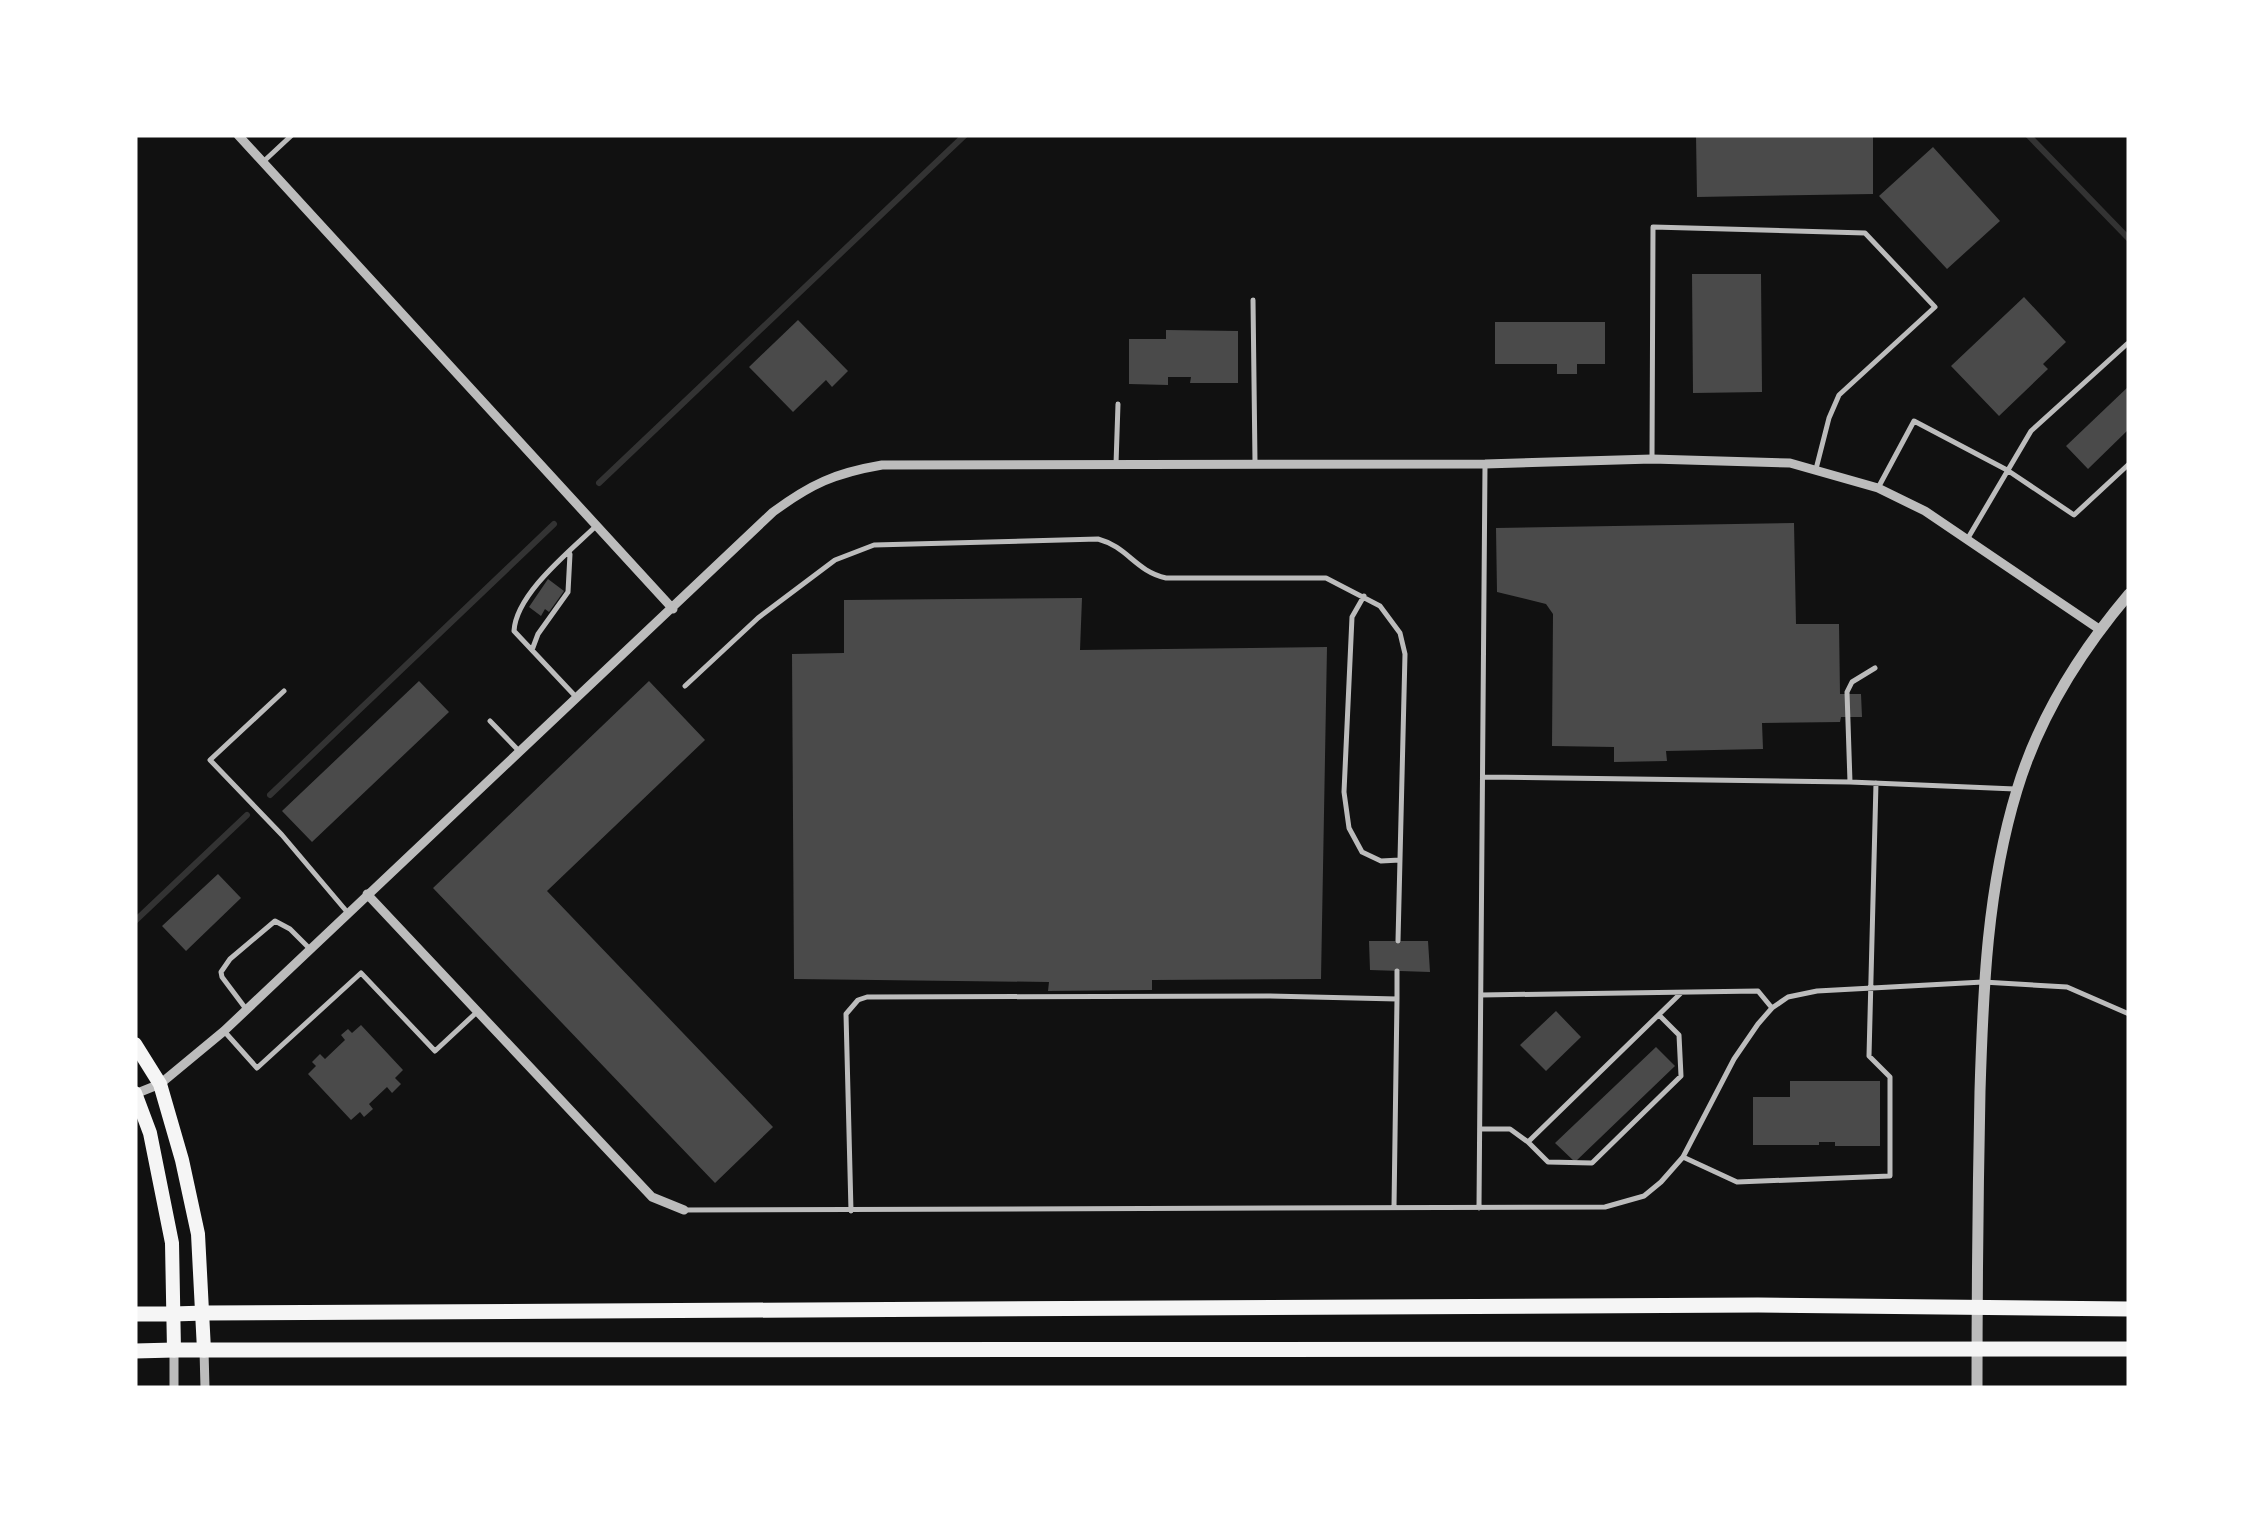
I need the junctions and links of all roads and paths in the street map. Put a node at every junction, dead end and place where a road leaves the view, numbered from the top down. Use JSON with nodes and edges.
{"nodes":[{"id":1,"x":238,"y":135,"type":"edge"},
{"id":2,"x":292,"y":135,"type":"edge"},
{"id":3,"x":264,"y":162,"type":"junction"},
{"id":4,"x":1253,"y":300,"type":"dead end"},
{"id":5,"x":2127,"y":344,"type":"edge"},
{"id":6,"x":1118,"y":404,"type":"dead end"},
{"id":7,"x":1652,"y":459,"type":"junction"},
{"id":8,"x":1255,"y":462,"type":"junction"},
{"id":9,"x":1116,"y":464,"type":"junction"},
{"id":10,"x":1485,"y":464,"type":"junction"},
{"id":11,"x":2129,"y":464,"type":"edge"},
{"id":12,"x":1816,"y":470,"type":"junction"},
{"id":13,"x":2008,"y":470,"type":"junction"},
{"id":14,"x":1878,"y":488,"type":"junction"},
{"id":15,"x":596,"y":526,"type":"junction"},
{"id":16,"x":1967,"y":541,"type":"junction"},
{"id":17,"x":570,"y":552,"type":"junction"},
{"id":18,"x":2129,"y":594,"type":"edge"},
{"id":19,"x":1364,"y":596,"type":"junction"},
{"id":20,"x":672,"y":609,"type":"junction"},
{"id":21,"x":2100,"y":629,"type":"junction"},
{"id":22,"x":532,"y":650,"type":"junction"},
{"id":23,"x":1875,"y":668,"type":"dead end"},
{"id":24,"x":686,"y":686,"type":"dead end"},
{"id":25,"x":284,"y":691,"type":"dead end"},
{"id":26,"x":576,"y":698,"type":"junction"},
{"id":27,"x":490,"y":721,"type":"dead end"},
{"id":28,"x":519,"y":751,"type":"junction"},
{"id":29,"x":1484,"y":778,"type":"junction"},
{"id":30,"x":1850,"y":782,"type":"junction"},
{"id":31,"x":1876,"y":783,"type":"junction"},
{"id":32,"x":2017,"y":789,"type":"junction"},
{"id":33,"x":1400,"y":860,"type":"junction"},
{"id":34,"x":368,"y":894,"type":"junction"},
{"id":35,"x":348,"y":913,"type":"junction"},
{"id":36,"x":1398,"y":941,"type":"dead end"},
{"id":37,"x":310,"y":950,"type":"junction"},
{"id":38,"x":1397,"y":971,"type":"dead end"},
{"id":39,"x":1983,"y":982,"type":"junction"},
{"id":40,"x":1873,"y":988,"type":"junction"},
{"id":41,"x":1682,"y":992,"type":"junction"},
{"id":42,"x":1480,"y":995,"type":"junction"},
{"id":43,"x":1396,"y":999,"type":"junction"},
{"id":44,"x":1772,"y":1008,"type":"junction"},
{"id":45,"x":247,"y":1010,"type":"junction"},
{"id":46,"x":478,"y":1012,"type":"junction"},
{"id":47,"x":2129,"y":1014,"type":"edge"},
{"id":48,"x":1659,"y":1015,"type":"junction"},
{"id":49,"x":224,"y":1032,"type":"junction"},
{"id":50,"x":135,"y":1044,"type":"edge"},
{"id":51,"x":160,"y":1084,"type":"junction"},
{"id":52,"x":135,"y":1093,"type":"edge"},
{"id":53,"x":1479,"y":1129,"type":"junction"},
{"id":54,"x":1528,"y":1142,"type":"junction"},
{"id":55,"x":1682,"y":1156,"type":"junction"},
{"id":56,"x":1394,"y":1207,"type":"junction"},
{"id":57,"x":1479,"y":1208,"type":"junction"},
{"id":58,"x":684,"y":1210,"type":"joint"},
{"id":59,"x":851,"y":1211,"type":"junction"},
{"id":60,"x":1978,"y":1306,"type":"junction"},
{"id":61,"x":2129,"y":1308,"type":"edge"},
{"id":62,"x":204,"y":1313,"type":"junction"},
{"id":63,"x":135,"y":1314,"type":"edge"},
{"id":64,"x":172,"y":1314,"type":"junction"},
{"id":65,"x":1977,"y":1349,"type":"junction"},
{"id":66,"x":2129,"y":1349,"type":"edge"},
{"id":67,"x":135,"y":1350,"type":"edge"},
{"id":68,"x":174,"y":1350,"type":"junction"},
{"id":69,"x":204,"y":1350,"type":"junction"},
{"id":70,"x":174,"y":1388,"type":"edge"},
{"id":71,"x":205,"y":1388,"type":"edge"},
{"id":72,"x":1977,"y":1388,"type":"edge"}],
"edges":[{"from":1,"to":3,"type":"street"},
{"from":2,"to":3,"type":"lane"},
{"from":3,"to":15,"type":"street"},
{"from":4,"to":8,"type":"lane"},
{"from":5,"to":13,"type":"lane"},
{"from":6,"to":9,"type":"lane"},
{"from":7,"to":10,"type":"street"},
{"from":7,"to":12,"type":"street"},
{"from":7,"to":12,"type":"lane"},
{"from":8,"to":9,"type":"street"},
{"from":8,"to":10,"type":"street"},
{"from":9,"to":20,"type":"street"},
{"from":10,"to":29,"type":"lane"},
{"from":11,"to":13,"type":"lane"},
{"from":12,"to":14,"type":"street"},
{"from":13,"to":14,"type":"lane"},
{"from":13,"to":16,"type":"lane"},
{"from":14,"to":16,"type":"street"},
{"from":15,"to":17,"type":"lane"},
{"from":15,"to":20,"type":"street"},
{"from":16,"to":21,"type":"street"},
{"from":17,"to":22,"type":"lane"},
{"from":17,"to":22,"type":"lane"},
{"from":18,"to":21,"type":"street"},
{"from":19,"to":24,"type":"lane"},
{"from":19,"to":33,"type":"lane"},
{"from":19,"to":33,"type":"lane"},
{"from":20,"to":26,"type":"street"},
{"from":21,"to":32,"type":"street"},
{"from":22,"to":26,"type":"lane"},
{"from":23,"to":30,"type":"lane"},
{"from":25,"to":35,"type":"lane"},
{"from":26,"to":28,"type":"street"},
{"from":27,"to":28,"type":"lane"},
{"from":28,"to":34,"type":"street"},
{"from":29,"to":30,"type":"lane"},
{"from":29,"to":42,"type":"lane"},
{"from":30,"to":31,"type":"lane"},
{"from":31,"to":32,"type":"lane"},
{"from":31,"to":40,"type":"lane"},
{"from":32,"to":39,"type":"street"},
{"from":33,"to":36,"type":"lane"},
{"from":34,"to":35,"type":"street"},
{"from":34,"to":46,"type":"street"},
{"from":35,"to":37,"type":"street"},
{"from":37,"to":45,"type":"street"},
{"from":37,"to":45,"type":"lane"},
{"from":38,"to":43,"type":"lane"},
{"from":39,"to":40,"type":"lane"},
{"from":39,"to":47,"type":"lane"},
{"from":39,"to":60,"type":"street"},
{"from":40,"to":44,"type":"lane"},
{"from":40,"to":55,"type":"lane"},
{"from":41,"to":42,"type":"lane"},
{"from":41,"to":44,"type":"lane"},
{"from":41,"to":48,"type":"lane"},
{"from":42,"to":53,"type":"lane"},
{"from":43,"to":56,"type":"lane"},
{"from":43,"to":59,"type":"lane"},
{"from":44,"to":55,"type":"lane"},
{"from":45,"to":49,"type":"street"},
{"from":46,"to":49,"type":"lane"},
{"from":46,"to":58,"type":"street"},
{"from":48,"to":54,"type":"lane"},
{"from":48,"to":54,"type":"lane"},
{"from":49,"to":51,"type":"street"},
{"from":50,"to":51,"type":"main road"},
{"from":51,"to":52,"type":"street"},
{"from":51,"to":62,"type":"main road"},
{"from":52,"to":64,"type":"main road"},
{"from":53,"to":54,"type":"lane"},
{"from":53,"to":57,"type":"lane"},
{"from":55,"to":57,"type":"lane"},
{"from":56,"to":57,"type":"lane"},
{"from":56,"to":59,"type":"lane"},
{"from":58,"to":59,"type":"lane"},
{"from":60,"to":61,"type":"main road"},
{"from":60,"to":62,"type":"main road"},
{"from":60,"to":65,"type":"street"},
{"from":62,"to":64,"type":"main road"},
{"from":62,"to":69,"type":"main road"},
{"from":63,"to":64,"type":"main road"},
{"from":64,"to":68,"type":"main road"},
{"from":65,"to":66,"type":"main road"},
{"from":65,"to":69,"type":"main road"},
{"from":65,"to":72,"type":"street"},
{"from":67,"to":68,"type":"main road"},
{"from":68,"to":69,"type":"main road"},
{"from":68,"to":70,"type":"street"},
{"from":69,"to":71,"type":"street"}]}
